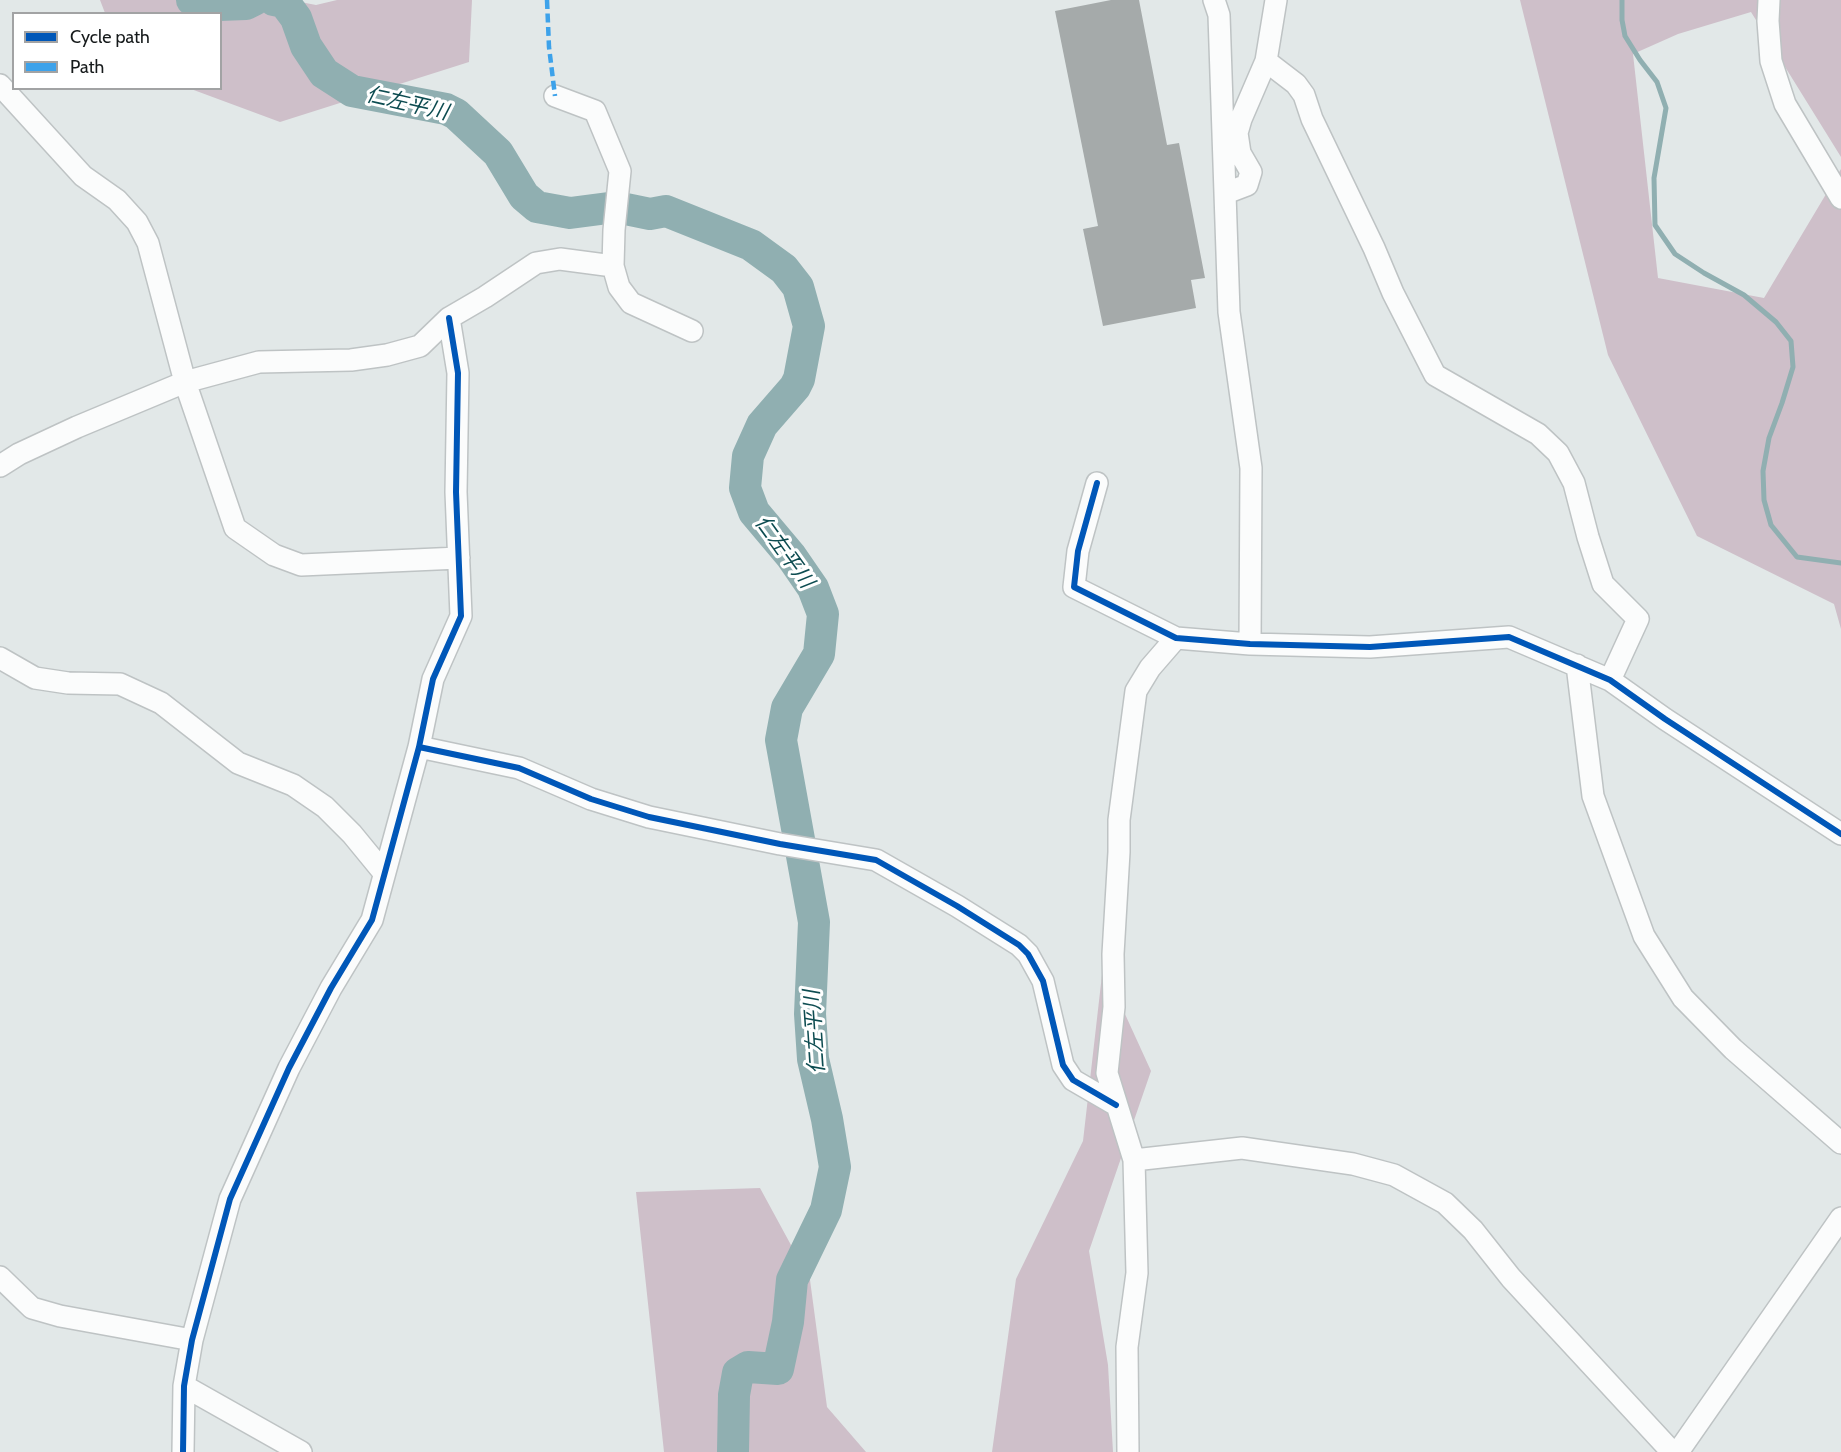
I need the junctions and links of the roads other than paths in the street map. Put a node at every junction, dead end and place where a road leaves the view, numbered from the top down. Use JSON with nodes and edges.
{"nodes":[{"id":1,"x":1214,"y":0,"type":"edge"},
{"id":2,"x":1276,"y":0,"type":"edge"},
{"id":3,"x":1769,"y":0,"type":"edge"},
{"id":4,"x":1266,"y":61,"type":"junction"},
{"id":5,"x":0,"y":85,"type":"edge"},
{"id":6,"x":555,"y":96,"type":"dead end"},
{"id":7,"x":1226,"y":193,"type":"junction"},
{"id":8,"x":1841,"y":198,"type":"edge"},
{"id":9,"x":613,"y":266,"type":"junction"},
{"id":10,"x":449,"y":318,"type":"junction"},
{"id":11,"x":692,"y":331,"type":"dead end"},
{"id":12,"x":185,"y":382,"type":"junction"},
{"id":13,"x":0,"y":466,"type":"edge"},
{"id":14,"x":1097,"y":483,"type":"dead end"},
{"id":15,"x":459,"y":558,"type":"junction"},
{"id":16,"x":1176,"y":638,"type":"junction"},
{"id":17,"x":1250,"y":644,"type":"junction"},
{"id":18,"x":0,"y":658,"type":"edge"},
{"id":19,"x":1577,"y":665,"type":"junction"},
{"id":20,"x":1611,"y":681,"type":"junction"},
{"id":21,"x":419,"y":747,"type":"junction"},
{"id":22,"x":1841,"y":834,"type":"edge"},
{"id":23,"x":384,"y":873,"type":"junction"},
{"id":24,"x":1116,"y":1105,"type":"junction"},
{"id":25,"x":1841,"y":1143,"type":"edge"},
{"id":26,"x":1134,"y":1160,"type":"junction"},
{"id":27,"x":1841,"y":1218,"type":"edge"},
{"id":28,"x":0,"y":1277,"type":"edge"},
{"id":29,"x":192,"y":1340,"type":"junction"},
{"id":30,"x":184,"y":1386,"type":"junction"},
{"id":31,"x":183,"y":1452,"type":"edge"},
{"id":32,"x":301,"y":1452,"type":"edge"},
{"id":33,"x":1128,"y":1452,"type":"edge"},
{"id":34,"x":1672,"y":1452,"type":"edge"},
{"id":35,"x":1678,"y":1452,"type":"edge"}],
"edges":[{"from":1,"to":7,"type":"street"},
{"from":2,"to":4,"type":"street"},
{"from":3,"to":8,"type":"street"},
{"from":4,"to":7,"type":"street"},
{"from":4,"to":20,"type":"street"},
{"from":5,"to":12,"type":"street"},
{"from":6,"to":9,"type":"street"},
{"from":7,"to":17,"type":"street"},
{"from":9,"to":10,"type":"street"},
{"from":9,"to":11,"type":"street"},
{"from":10,"to":12,"type":"street"},
{"from":10,"to":15,"type":"street"},
{"from":12,"to":13,"type":"street"},
{"from":12,"to":15,"type":"street"},
{"from":14,"to":16,"type":"street"},
{"from":15,"to":21,"type":"street"},
{"from":16,"to":17,"type":"street"},
{"from":16,"to":24,"type":"street"},
{"from":17,"to":19,"type":"street"},
{"from":18,"to":23,"type":"street"},
{"from":19,"to":20,"type":"street"},
{"from":19,"to":25,"type":"street"},
{"from":20,"to":22,"type":"street"},
{"from":21,"to":23,"type":"street"},
{"from":21,"to":24,"type":"street"},
{"from":23,"to":29,"type":"street"},
{"from":24,"to":26,"type":"street"},
{"from":26,"to":33,"type":"street"},
{"from":26,"to":34,"type":"street"},
{"from":27,"to":35,"type":"street"},
{"from":28,"to":29,"type":"street"},
{"from":29,"to":30,"type":"street"},
{"from":30,"to":31,"type":"street"},
{"from":30,"to":32,"type":"street"}]}
